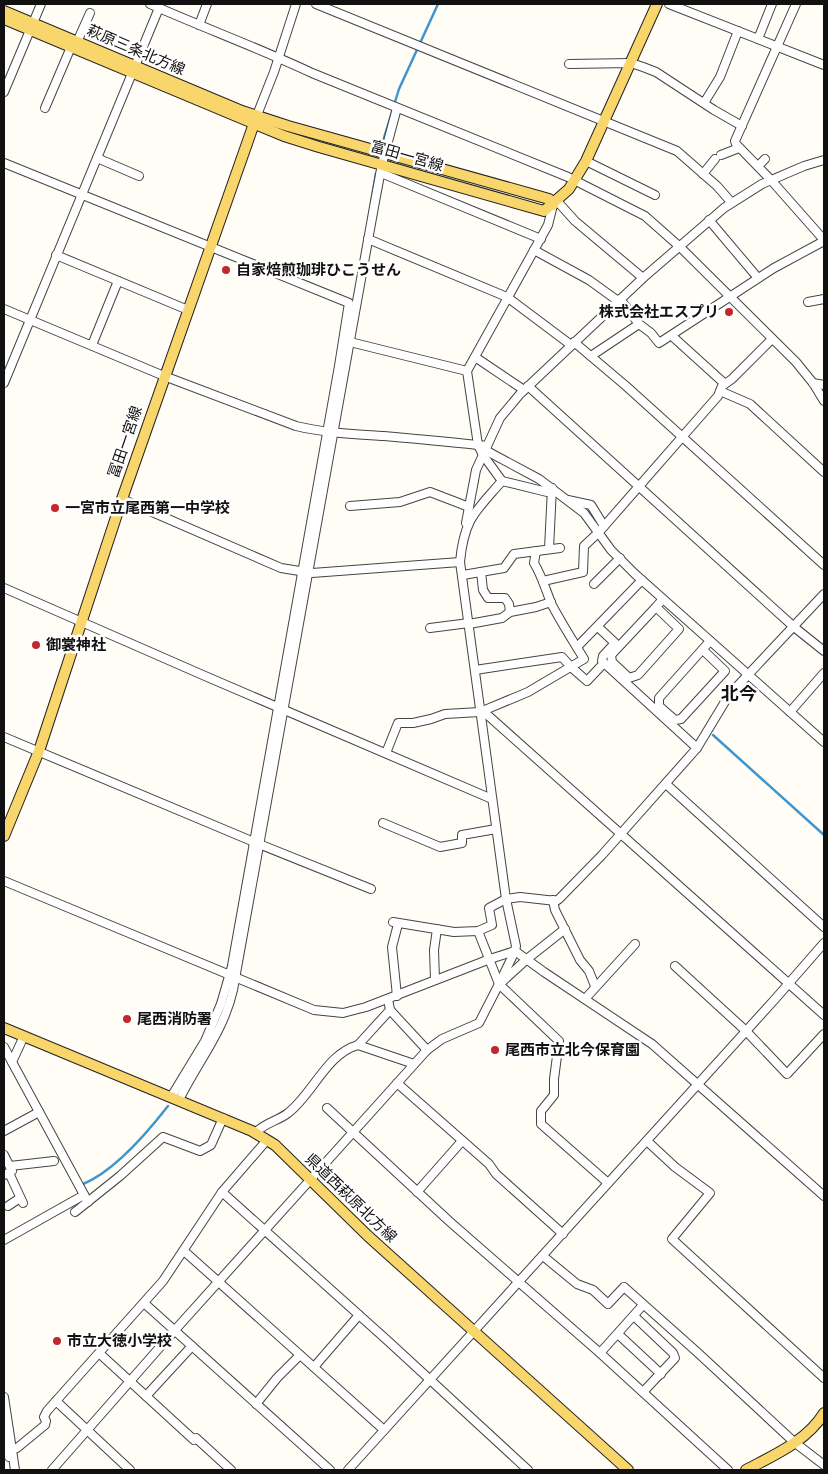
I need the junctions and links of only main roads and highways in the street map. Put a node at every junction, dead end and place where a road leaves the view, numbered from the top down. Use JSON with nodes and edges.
{"nodes":[{"id":1,"x":657,"y":4,"type":"edge"},
{"id":2,"x":4,"y":11,"type":"edge"},
{"id":3,"x":4,"y":19,"type":"edge"},
{"id":4,"x":31,"y":26,"type":"junction"},
{"id":5,"x":255,"y":120,"type":"junction"},
{"id":6,"x":555,"y":203,"type":"junction"},
{"id":7,"x":8,"y":815,"type":"edge"},
{"id":8,"x":4,"y":836,"type":"edge"},
{"id":9,"x":4,"y":1028,"type":"edge"},
{"id":10,"x":824,"y":1413,"type":"edge"},
{"id":11,"x":628,"y":1470,"type":"edge"},
{"id":12,"x":746,"y":1470,"type":"edge"}],
"edges":[{"from":1,"to":6,"type":"main road"},
{"from":2,"to":4,"type":"main road","name":"萩原三条北方線"},
{"from":3,"to":4,"type":"main road","name":"萩原三条北方線"},
{"from":4,"to":5,"type":"main road","name":"萩原三条北方線"},
{"from":5,"to":6,"type":"main road","name":"富田一宮線"},
{"from":5,"to":6,"type":"main road","name":"富田一宮線"},
{"from":5,"to":7,"type":"main road","name":"冨田一宮線"},
{"from":7,"to":8,"type":"main road","name":"冨田一宮線"},
{"from":9,"to":11,"type":"main road","name":"県道西萩原北方線"},
{"from":10,"to":12,"type":"main road"}]}
